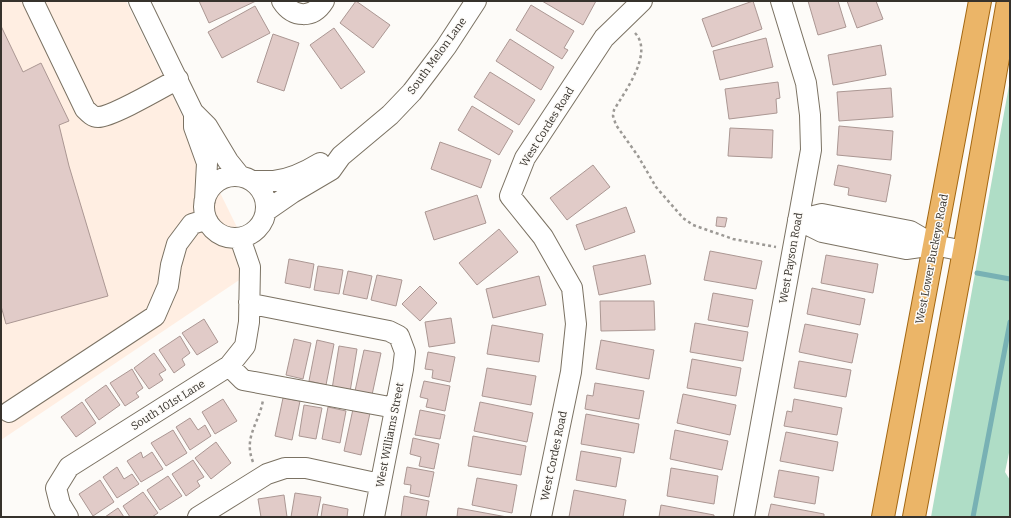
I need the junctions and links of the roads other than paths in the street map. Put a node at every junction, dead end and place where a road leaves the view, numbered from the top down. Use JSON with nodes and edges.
{"nodes":[{"id":1,"x":33,"y":1,"type":"edge"},
{"id":2,"x":139,"y":1,"type":"edge"},
{"id":3,"x":282,"y":1,"type":"edge"},
{"id":4,"x":324,"y":1,"type":"edge"},
{"id":5,"x":476,"y":1,"type":"edge"},
{"id":6,"x":642,"y":1,"type":"edge"},
{"id":7,"x":781,"y":1,"type":"edge"},
{"id":8,"x":980,"y":1,"type":"edge"},
{"id":9,"x":1008,"y":1,"type":"edge"},
{"id":10,"x":178,"y":79,"type":"junction"},
{"id":11,"x":194,"y":112,"type":"junction"},
{"id":12,"x":341,"y":156,"type":"junction"},
{"id":13,"x":246,"y":179,"type":"junction"},
{"id":14,"x":266,"y":210,"type":"junction"},
{"id":15,"x":207,"y":212,"type":"junction"},
{"id":16,"x":798,"y":220,"type":"junction"},
{"id":17,"x":240,"y":238,"type":"junction"},
{"id":18,"x":934,"y":245,"type":"junction"},
{"id":19,"x":964,"y":251,"type":"junction"},
{"id":20,"x":249,"y":302,"type":"junction"},
{"id":21,"x":229,"y":366,"type":"junction"},
{"id":22,"x":395,"y":408,"type":"junction"},
{"id":23,"x":9,"y":412,"type":"dead end"},
{"id":24,"x":380,"y":484,"type":"junction"},
{"id":25,"x":68,"y":517,"type":"edge"},
{"id":26,"x":198,"y":517,"type":"edge"},
{"id":27,"x":374,"y":517,"type":"edge"},
{"id":28,"x":541,"y":517,"type":"edge"},
{"id":29,"x":744,"y":517,"type":"edge"},
{"id":30,"x":883,"y":517,"type":"edge"},
{"id":31,"x":914,"y":517,"type":"edge"}],
"edges":[{"from":1,"to":10,"type":"street"},
{"from":2,"to":10,"type":"street"},
{"from":3,"to":4,"type":"street"},
{"from":5,"to":12,"type":"street","name":"South Melon Lane"},
{"from":6,"to":28,"type":"street","name":"West Cordes Road"},
{"from":7,"to":16,"type":"street","name":"West Payson Road"},
{"from":8,"to":18,"type":"main road","name":"West Lower Buckeye Road"},
{"from":9,"to":19,"type":"main road"},
{"from":10,"to":11,"type":"street"},
{"from":11,"to":13,"type":"street"},
{"from":11,"to":15,"type":"street"},
{"from":12,"to":13,"type":"street","name":"South Melon Lane"},
{"from":12,"to":14,"type":"street","name":"South Melon Lane"},
{"from":13,"to":14,"type":"street"},
{"from":13,"to":15,"type":"street"},
{"from":14,"to":17,"type":"street"},
{"from":15,"to":17,"type":"street"},
{"from":15,"to":23,"type":"street"},
{"from":16,"to":18,"type":"street"},
{"from":16,"to":29,"type":"street","name":"West Payson Road"},
{"from":17,"to":20,"type":"street","name":"South 101st Lane"},
{"from":18,"to":19,"type":"street"},
{"from":18,"to":30,"type":"main road","name":"West Lower Buckeye Road"},
{"from":19,"to":31,"type":"main road"},
{"from":20,"to":21,"type":"street","name":"South 101st Lane"},
{"from":20,"to":22,"type":"street","name":"West Williams Street"},
{"from":21,"to":22,"type":"street"},
{"from":21,"to":25,"type":"street","name":"South 101st Lane"},
{"from":22,"to":24,"type":"street","name":"West Williams Street"},
{"from":24,"to":26,"type":"street"},
{"from":24,"to":27,"type":"street","name":"West Williams Street"}]}
